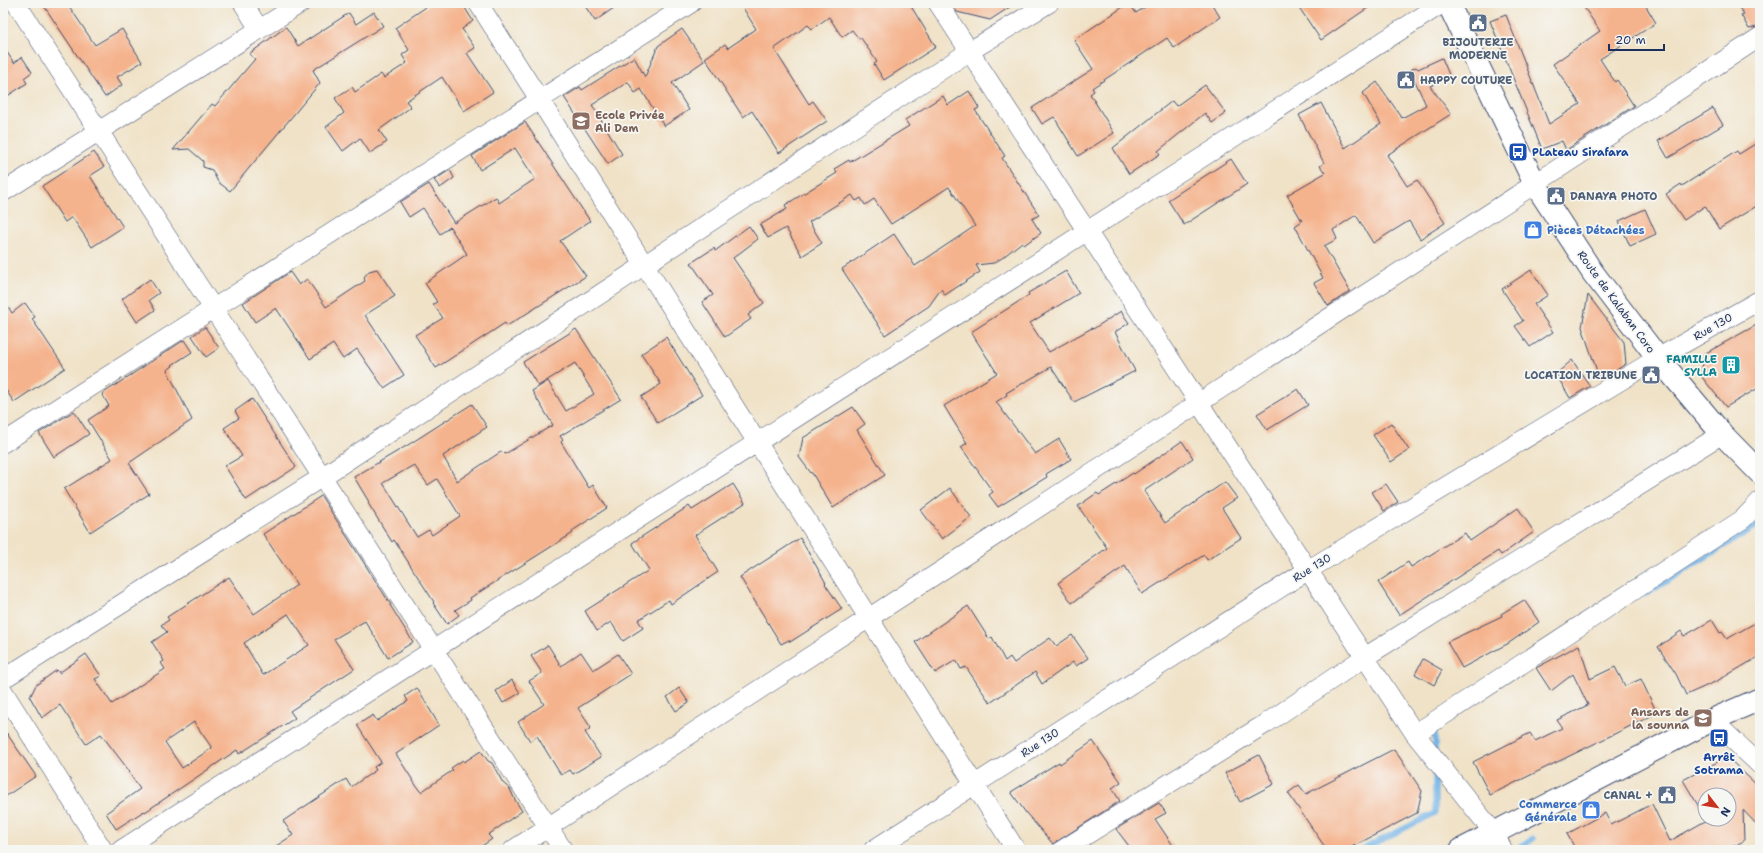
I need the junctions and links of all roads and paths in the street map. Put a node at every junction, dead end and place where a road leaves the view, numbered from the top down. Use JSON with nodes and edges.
{"nodes":[{"id":1,"x":16,"y":3,"type":"edge"},
{"id":2,"x":243,"y":3,"type":"edge"},
{"id":3,"x":301,"y":3,"type":"edge"},
{"id":4,"x":478,"y":3,"type":"edge"},
{"id":5,"x":691,"y":3,"type":"edge"},
{"id":6,"x":938,"y":3,"type":"edge"},
{"id":7,"x":1049,"y":3,"type":"edge"},
{"id":8,"x":1443,"y":3,"type":"edge"},
{"id":9,"x":1448,"y":3,"type":"edge"},
{"id":10,"x":259,"y":29,"type":"junction"},
{"id":11,"x":1760,"y":37,"type":"edge"},
{"id":12,"x":970,"y":51,"type":"junction"},
{"id":13,"x":540,"y":100,"type":"junction"},
{"id":14,"x":98,"y":131,"type":"junction"},
{"id":15,"x":1535,"y":184,"type":"junction"},
{"id":16,"x":3,"y":192,"type":"edge"},
{"id":17,"x":1087,"y":231,"type":"junction"},
{"id":18,"x":645,"y":265,"type":"junction"},
{"id":19,"x":1760,"y":300,"type":"edge"},
{"id":20,"x":213,"y":308,"type":"junction"},
{"id":21,"x":1658,"y":358,"type":"junction"},
{"id":22,"x":1199,"y":403,"type":"junction"},
{"id":23,"x":1722,"y":434,"type":"junction"},
{"id":24,"x":757,"y":442,"type":"junction"},
{"id":25,"x":3,"y":443,"type":"edge"},
{"id":26,"x":1760,"y":473,"type":"edge"},
{"id":27,"x":322,"y":477,"type":"junction"},
{"id":28,"x":1760,"y":502,"type":"edge"},
{"id":29,"x":1308,"y":570,"type":"junction"},
{"id":30,"x":869,"y":618,"type":"junction"},
{"id":31,"x":433,"y":650,"type":"junction"},
{"id":32,"x":1364,"y":657,"type":"junction"},
{"id":33,"x":3,"y":679,"type":"edge"},
{"id":34,"x":3,"y":691,"type":"edge"},
{"id":35,"x":1760,"y":699,"type":"edge"},
{"id":36,"x":1712,"y":720,"type":"junction"},
{"id":37,"x":1415,"y":734,"type":"junction"},
{"id":38,"x":1760,"y":765,"type":"edge"},
{"id":39,"x":975,"y":785,"type":"junction"},
{"id":40,"x":548,"y":827,"type":"junction"},
{"id":41,"x":1498,"y":841,"type":"edge"},
{"id":42,"x":103,"y":850,"type":"edge"},
{"id":43,"x":121,"y":850,"type":"edge"},
{"id":44,"x":513,"y":850,"type":"edge"},
{"id":45,"x":563,"y":850,"type":"edge"},
{"id":46,"x":873,"y":850,"type":"edge"},
{"id":47,"x":1016,"y":850,"type":"edge"},
{"id":48,"x":1062,"y":850,"type":"edge"},
{"id":49,"x":1461,"y":850,"type":"edge"}],
"edges":[{"from":1,"to":14,"type":"street"},
{"from":2,"to":10,"type":"street"},
{"from":3,"to":10,"type":"street"},
{"from":4,"to":13,"type":"street"},
{"from":5,"to":13,"type":"street"},
{"from":6,"to":12,"type":"street"},
{"from":7,"to":12,"type":"street"},
{"from":8,"to":17,"type":"street"},
{"from":9,"to":15,"type":"main road","name":"Route de Kalaban Coro"},
{"from":10,"to":14,"type":"street"},
{"from":11,"to":15,"type":"street"},
{"from":12,"to":17,"type":"street"},
{"from":12,"to":18,"type":"street"},
{"from":13,"to":18,"type":"street"},
{"from":13,"to":20,"type":"street"},
{"from":14,"to":16,"type":"street"},
{"from":14,"to":20,"type":"street"},
{"from":15,"to":21,"type":"main road","name":"Route de Kalaban Coro"},
{"from":15,"to":22,"type":"street"},
{"from":17,"to":22,"type":"street"},
{"from":17,"to":24,"type":"street"},
{"from":18,"to":24,"type":"street"},
{"from":18,"to":27,"type":"street"},
{"from":19,"to":21,"type":"street","name":"Rue 130"},
{"from":20,"to":25,"type":"street"},
{"from":20,"to":27,"type":"street"},
{"from":21,"to":23,"type":"main road","name":"Route de Kalaban Coro"},
{"from":21,"to":29,"type":"street","name":"Rue 130"},
{"from":22,"to":29,"type":"street"},
{"from":22,"to":30,"type":"street"},
{"from":23,"to":26,"type":"main road","name":"Route de Kalaban Coro"},
{"from":23,"to":32,"type":"street"},
{"from":24,"to":30,"type":"street"},
{"from":24,"to":31,"type":"street"},
{"from":27,"to":31,"type":"street"},
{"from":27,"to":33,"type":"street"},
{"from":28,"to":37,"type":"street"},
{"from":29,"to":32,"type":"street"},
{"from":29,"to":39,"type":"street","name":"Rue 130"},
{"from":30,"to":39,"type":"street"},
{"from":30,"to":40,"type":"street"},
{"from":31,"to":40,"type":"street"},
{"from":31,"to":43,"type":"street"},
{"from":32,"to":37,"type":"street"},
{"from":32,"to":48,"type":"street"},
{"from":34,"to":42,"type":"street"},
{"from":35,"to":36,"type":"main road"},
{"from":36,"to":38,"type":"street"},
{"from":36,"to":41,"type":"main road"},
{"from":37,"to":41,"type":"street"},
{"from":39,"to":46,"type":"street","name":"Rue 130"},
{"from":39,"to":47,"type":"street"},
{"from":40,"to":44,"type":"street"},
{"from":40,"to":45,"type":"street"},
{"from":41,"to":49,"type":"main road"}]}
